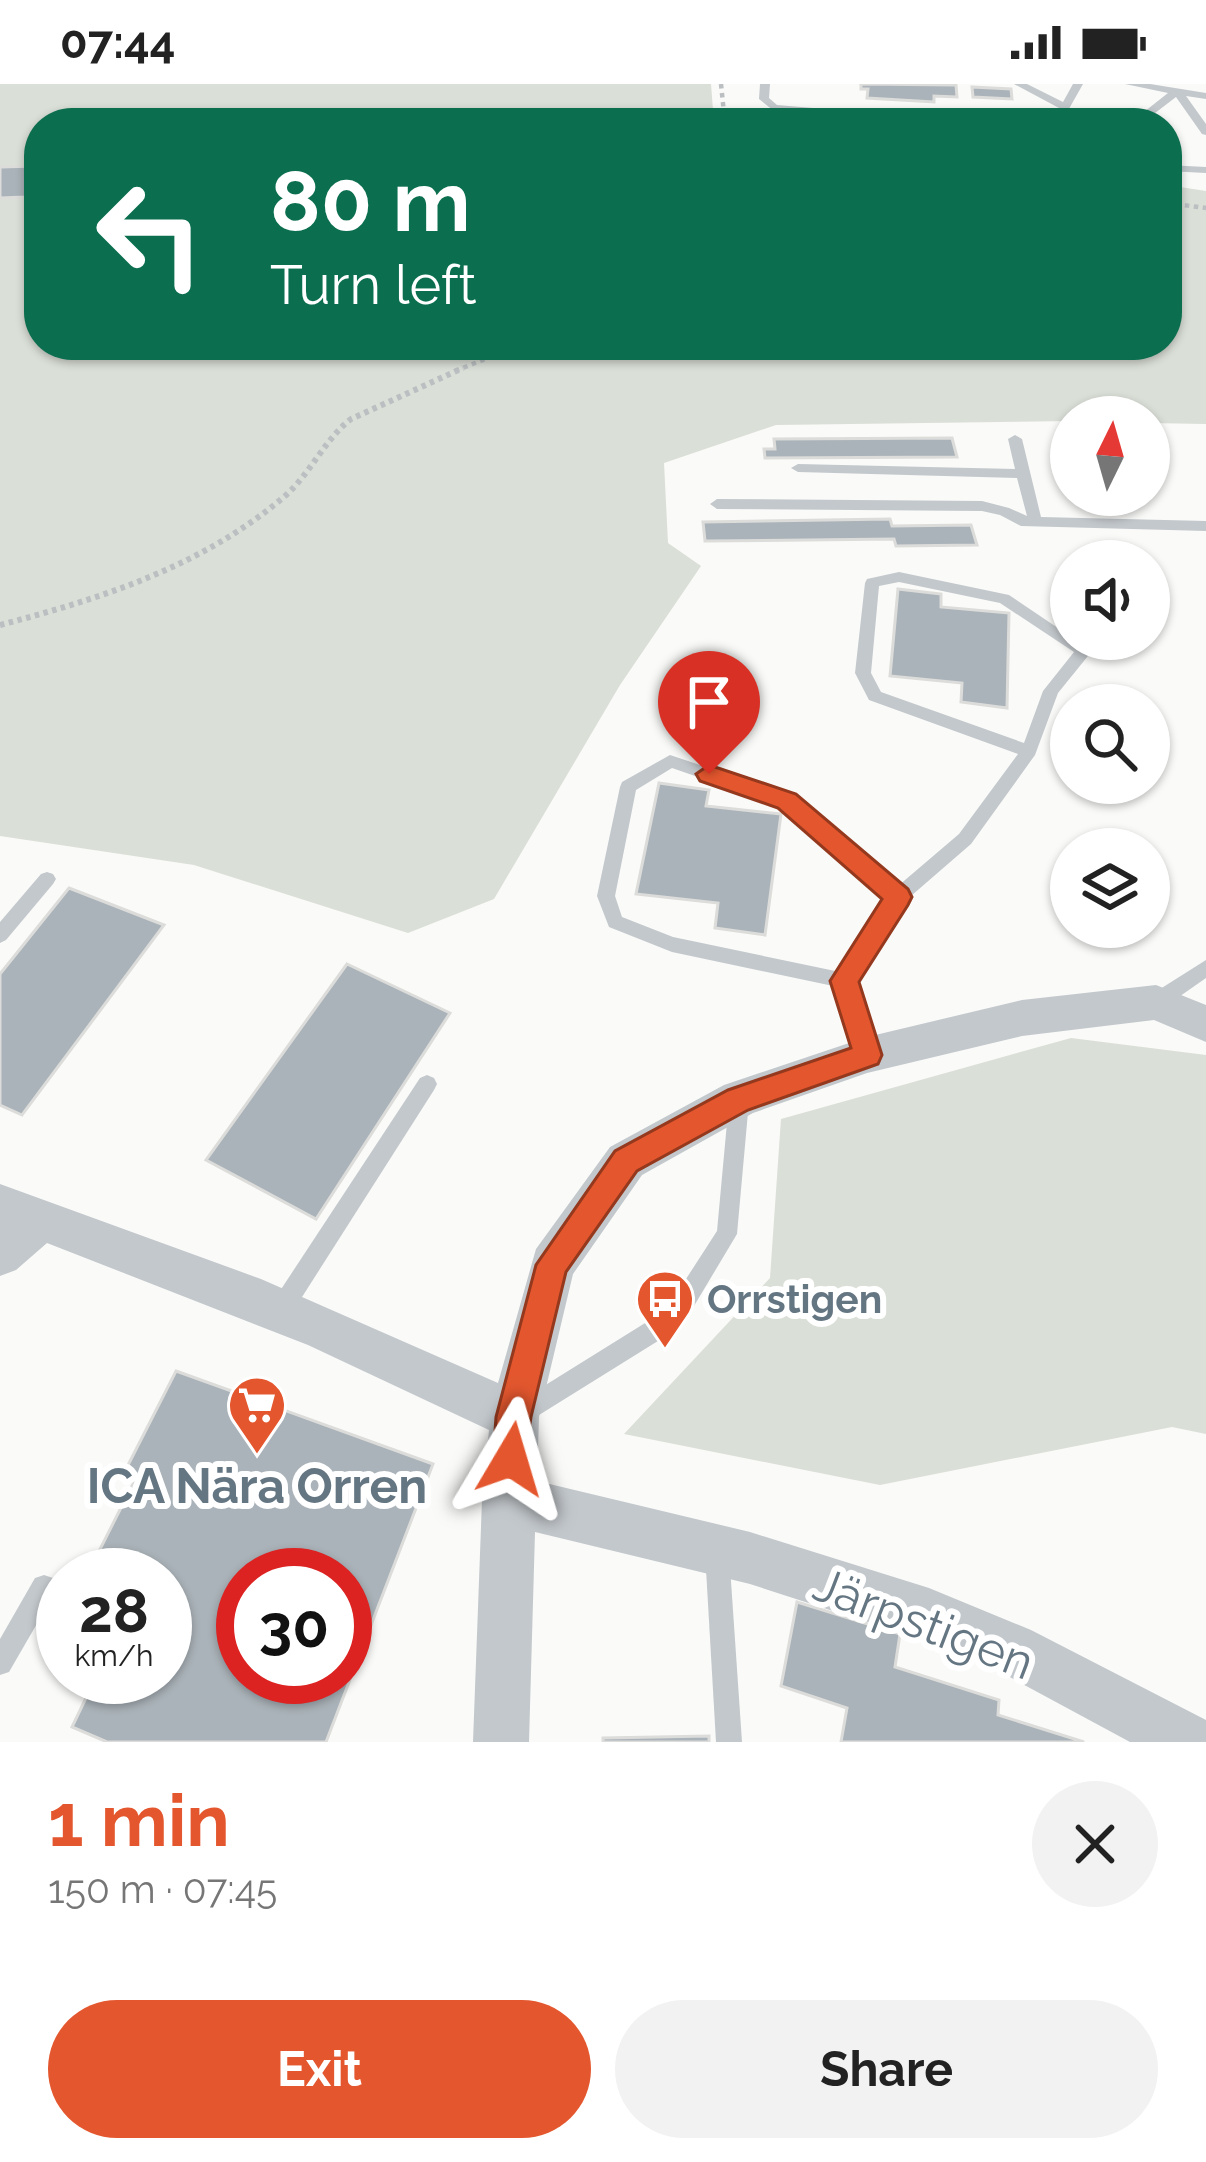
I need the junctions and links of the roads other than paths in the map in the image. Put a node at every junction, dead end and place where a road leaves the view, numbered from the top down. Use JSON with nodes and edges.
{"nodes":[{"id":1,"x":1019,"y":84,"type":"edge"},
{"id":2,"x":1078,"y":84,"type":"edge"},
{"id":3,"x":1130,"y":84,"type":"edge"},
{"id":4,"x":1177,"y":91,"type":"junction"},
{"id":5,"x":1206,"y":96,"type":"edge"},
{"id":6,"x":1065,"y":107,"type":"joint"},
{"id":7,"x":1155,"y":108,"type":"edge"},
{"id":8,"x":1206,"y":131,"type":"edge"},
{"id":9,"x":1015,"y":439,"type":"dead end"},
{"id":10,"x":798,"y":469,"type":"dead end"},
{"id":11,"x":1024,"y":474,"type":"junction"},
{"id":12,"x":717,"y":504,"type":"dead end"},
{"id":13,"x":1035,"y":522,"type":"junction"},
{"id":14,"x":1206,"y":526,"type":"edge"},
{"id":15,"x":1029,"y":751,"type":"junction"},
{"id":16,"x":47,"y":879,"type":"dead end"},
{"id":17,"x":898,"y":897,"type":"junction"},
{"id":18,"x":0,"y":935,"type":"edge"},
{"id":19,"x":1206,"y":968,"type":"edge"},
{"id":20,"x":844,"y":981,"type":"junction"},
{"id":21,"x":1156,"y":1002,"type":"junction"},
{"id":22,"x":1206,"y":1024,"type":"edge"},
{"id":23,"x":868,"y":1055,"type":"junction"},
{"id":24,"x":427,"y":1084,"type":"dead end"},
{"id":25,"x":739,"y":1100,"type":"junction"},
{"id":26,"x":21,"y":1212,"type":"edge"},
{"id":27,"x":0,"y":1254,"type":"edge"},
{"id":28,"x":280,"y":1311,"type":"junction"},
{"id":29,"x":514,"y":1417,"type":"junction"},
{"id":30,"x":507,"y":1500,"type":"junction"},
{"id":31,"x":716,"y":1547,"type":"junction"},
{"id":32,"x":36,"y":1602,"type":"edge"},
{"id":33,"x":0,"y":1663,"type":"edge"},
{"id":34,"x":501,"y":1742,"type":"edge"},
{"id":35,"x":729,"y":1742,"type":"edge"},
{"id":36,"x":1191,"y":1742,"type":"edge"}],
"edges":[{"from":1,"to":6,"type":"lane"},
{"from":2,"to":6,"type":"lane"},
{"from":3,"to":4,"type":"lane"},
{"from":4,"to":5,"type":"lane"},
{"from":4,"to":7,"type":"lane"},
{"from":4,"to":8,"type":"lane"},
{"from":9,"to":11,"type":"lane"},
{"from":10,"to":11,"type":"lane"},
{"from":11,"to":13,"type":"lane"},
{"from":12,"to":13,"type":"lane"},
{"from":13,"to":14,"type":"lane"},
{"from":15,"to":15,"type":"lane"},
{"from":15,"to":17,"type":"lane"},
{"from":16,"to":18,"type":"lane"},
{"from":17,"to":20,"type":"lane"},
{"from":17,"to":20,"type":"lane"},
{"from":19,"to":21,"type":"lane"},
{"from":20,"to":23,"type":"lane"},
{"from":21,"to":22,"type":"street"},
{"from":21,"to":23,"type":"street"},
{"from":23,"to":25,"type":"street"},
{"from":24,"to":28,"type":"lane"},
{"from":25,"to":29,"type":"street"},
{"from":25,"to":29,"type":"lane"},
{"from":26,"to":27,"type":"street"},
{"from":26,"to":28,"type":"street"},
{"from":28,"to":29,"type":"street"},
{"from":29,"to":30,"type":"street"},
{"from":30,"to":31,"type":"street","name":"Järpstigen"},
{"from":30,"to":34,"type":"street"},
{"from":31,"to":35,"type":"lane"},
{"from":31,"to":36,"type":"street","name":"Järpstigen"},
{"from":32,"to":33,"type":"lane"}]}
